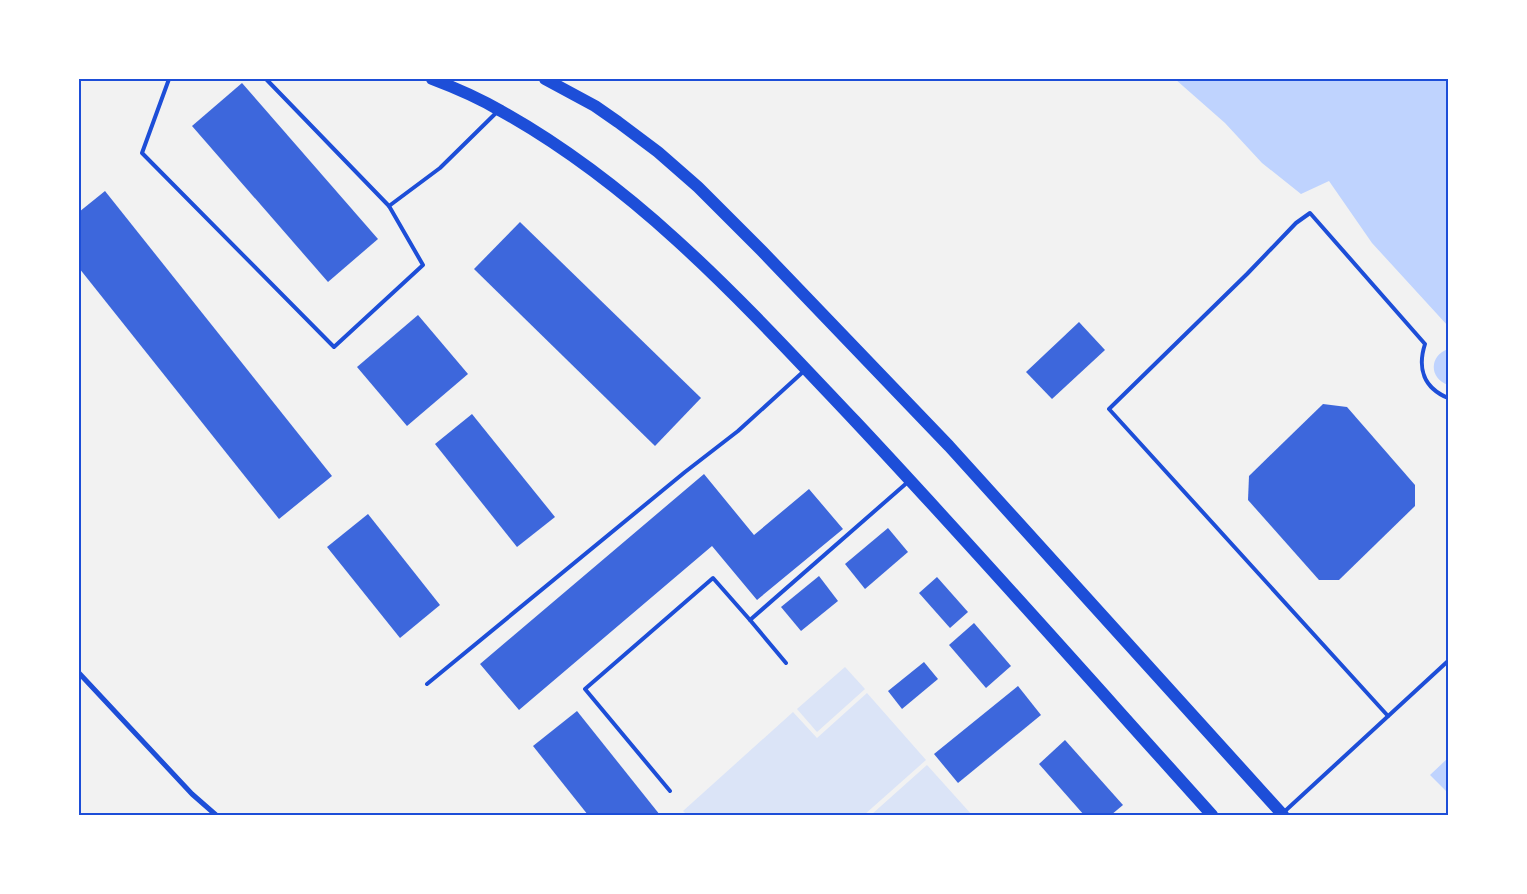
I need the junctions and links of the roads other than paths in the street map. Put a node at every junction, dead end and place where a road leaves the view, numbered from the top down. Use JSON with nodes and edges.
{"nodes":[{"id":1,"x":169,"y":79,"type":"edge"},
{"id":2,"x":266,"y":79,"type":"edge"},
{"id":3,"x":432,"y":79,"type":"edge"},
{"id":4,"x":545,"y":79,"type":"edge"},
{"id":5,"x":500,"y":110,"type":"junction"},
{"id":6,"x":388,"y":206,"type":"junction"},
{"id":7,"x":806,"y":370,"type":"junction"},
{"id":8,"x":1448,"y":398,"type":"edge"},
{"id":9,"x":910,"y":480,"type":"junction"},
{"id":10,"x":750,"y":620,"type":"junction"},
{"id":11,"x":786,"y":662,"type":"dead end"},
{"id":12,"x":1448,"y":662,"type":"edge"},
{"id":13,"x":79,"y":673,"type":"edge"},
{"id":14,"x":427,"y":684,"type":"dead end"},
{"id":15,"x":1388,"y":716,"type":"junction"},
{"id":16,"x":670,"y":791,"type":"dead end"},
{"id":17,"x":216,"y":815,"type":"edge"},
{"id":18,"x":1212,"y":815,"type":"edge"},
{"id":19,"x":1283,"y":815,"type":"edge"}],
"edges":[{"from":1,"to":6,"type":"lane"},
{"from":2,"to":6,"type":"lane"},
{"from":3,"to":5,"type":"main road"},
{"from":4,"to":19,"type":"main road"},
{"from":5,"to":6,"type":"lane"},
{"from":5,"to":7,"type":"main road"},
{"from":7,"to":9,"type":"main road"},
{"from":7,"to":14,"type":"lane"},
{"from":8,"to":15,"type":"lane"},
{"from":9,"to":10,"type":"lane"},
{"from":9,"to":18,"type":"main road"},
{"from":10,"to":11,"type":"lane"},
{"from":10,"to":16,"type":"lane"},
{"from":12,"to":15,"type":"lane"},
{"from":13,"to":17,"type":"street"},
{"from":15,"to":19,"type":"lane"}]}
